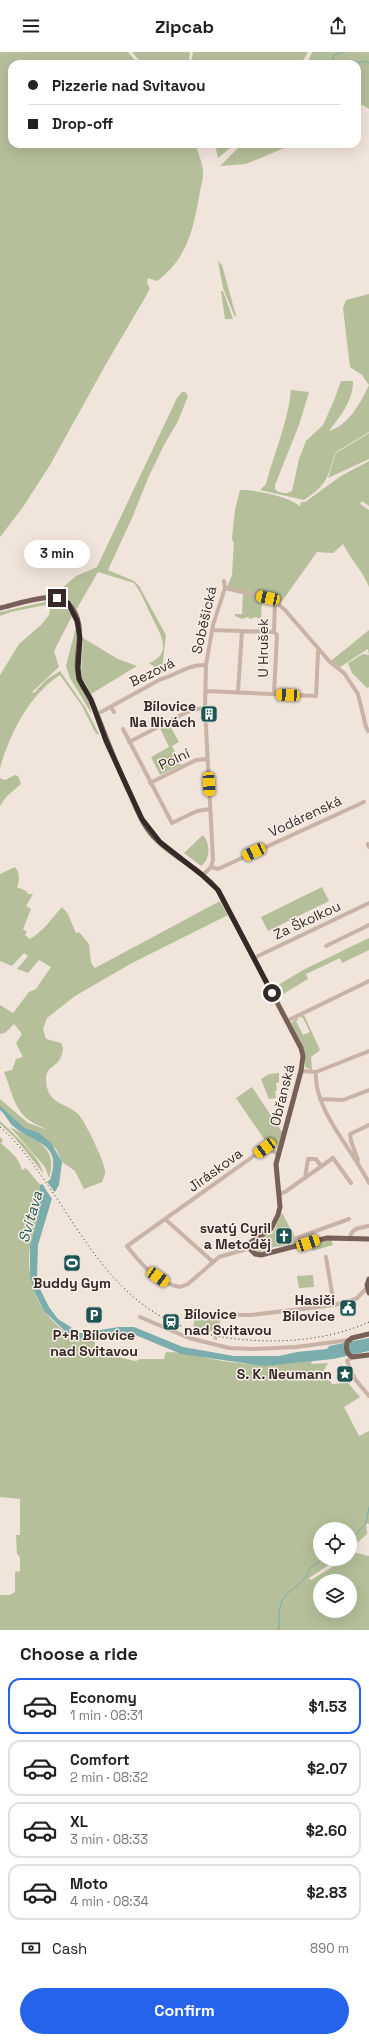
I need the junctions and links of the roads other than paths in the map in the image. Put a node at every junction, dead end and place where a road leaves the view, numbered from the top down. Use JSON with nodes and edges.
{"nodes":[{"id":1,"x":224,"y":581,"type":"dead end"},
{"id":2,"x":225,"y":588,"type":"junction"},
{"id":3,"x":275,"y":602,"type":"junction"},
{"id":4,"x":0,"y":608,"type":"edge"},
{"id":5,"x":212,"y":630,"type":"junction"},
{"id":6,"x":242,"y":631,"type":"junction"},
{"id":7,"x":274,"y":632,"type":"junction"},
{"id":8,"x":319,"y":655,"type":"dead end"},
{"id":9,"x":206,"y":665,"type":"junction"},
{"id":10,"x":205,"y":691,"type":"junction"},
{"id":11,"x":238,"y":692,"type":"junction"},
{"id":12,"x":274,"y":694,"type":"junction"},
{"id":13,"x":111,"y":707,"type":"junction"},
{"id":14,"x":205,"y":708,"type":"junction"},
{"id":15,"x":101,"y":712,"type":"dead end"},
{"id":16,"x":114,"y":712,"type":"dead end"},
{"id":17,"x":123,"y":729,"type":"dead end"},
{"id":18,"x":368,"y":731,"type":"edge"},
{"id":19,"x":129,"y":742,"type":"junction"},
{"id":20,"x":207,"y":759,"type":"junction"},
{"id":21,"x":150,"y":782,"type":"junction"},
{"id":22,"x":364,"y":802,"type":"dead end"},
{"id":23,"x":210,"y":809,"type":"junction"},
{"id":24,"x":211,"y":867,"type":"junction"},
{"id":25,"x":202,"y":875,"type":"junction"},
{"id":26,"x":369,"y":903,"type":"edge"},
{"id":27,"x":369,"y":925,"type":"edge"},
{"id":28,"x":326,"y":946,"type":"dead end"},
{"id":29,"x":254,"y":958,"type":"junction"},
{"id":30,"x":369,"y":981,"type":"edge"},
{"id":31,"x":287,"y":1021,"type":"junction"},
{"id":32,"x":369,"y":1051,"type":"edge"},
{"id":33,"x":301,"y":1071,"type":"junction"},
{"id":34,"x":316,"y":1072,"type":"junction"},
{"id":35,"x":369,"y":1090,"type":"edge"},
{"id":36,"x":320,"y":1099,"type":"junction"},
{"id":37,"x":369,"y":1125,"type":"edge"},
{"id":38,"x":279,"y":1154,"type":"junction"},
{"id":39,"x":321,"y":1166,"type":"junction"},
{"id":40,"x":360,"y":1166,"type":"junction"},
{"id":41,"x":305,"y":1178,"type":"junction"},
{"id":42,"x":351,"y":1183,"type":"dead end"},
{"id":43,"x":369,"y":1183,"type":"edge"},
{"id":44,"x":279,"y":1194,"type":"junction"},
{"id":45,"x":165,"y":1219,"type":"junction"},
{"id":46,"x":349,"y":1219,"type":"dead end"},
{"id":47,"x":369,"y":1226,"type":"edge"},
{"id":48,"x":350,"y":1238,"type":"junction"},
{"id":49,"x":369,"y":1239,"type":"edge"},
{"id":50,"x":296,"y":1247,"type":"junction"},
{"id":51,"x":250,"y":1248,"type":"junction"},
{"id":52,"x":326,"y":1257,"type":"dead end"},
{"id":53,"x":213,"y":1262,"type":"junction"},
{"id":54,"x":369,"y":1279,"type":"edge"},
{"id":55,"x":368,"y":1291,"type":"edge"},
{"id":56,"x":334,"y":1305,"type":"junction"},
{"id":57,"x":219,"y":1314,"type":"junction"},
{"id":58,"x":186,"y":1315,"type":"dead end"},
{"id":59,"x":140,"y":1317,"type":"dead end"},
{"id":60,"x":216,"y":1334,"type":"tunnel mouth"},
{"id":61,"x":369,"y":1334,"type":"edge"},
{"id":62,"x":348,"y":1341,"type":"junction"},
{"id":63,"x":369,"y":1355,"type":"edge"},
{"id":64,"x":351,"y":1356,"type":"junction"},
{"id":65,"x":369,"y":1396,"type":"edge"}],
"edges":[{"from":1,"to":2,"type":"street","name":"Soběšická"},
{"from":2,"to":3,"type":"street"},
{"from":2,"to":5,"type":"street","name":"Soběšická"},
{"from":3,"to":7,"type":"street","name":"U Hrušek"},
{"from":3,"to":18,"type":"street"},
{"from":4,"to":25,"type":"main road","name":"Obřanská"},
{"from":5,"to":6,"type":"street"},
{"from":5,"to":9,"type":"street","name":"Soběšická"},
{"from":6,"to":7,"type":"street"},
{"from":6,"to":11,"type":"street"},
{"from":7,"to":12,"type":"street","name":"U Hrušek"},
{"from":8,"to":12,"type":"street"},
{"from":9,"to":10,"type":"street","name":"Soběšická"},
{"from":9,"to":13,"type":"street","name":"Bezová"},
{"from":10,"to":11,"type":"street"},
{"from":10,"to":14,"type":"street","name":"Soběšická"},
{"from":11,"to":12,"type":"street"},
{"from":13,"to":15,"type":"street","name":"Bezová"},
{"from":13,"to":16,"type":"street"},
{"from":14,"to":19,"type":"street"},
{"from":14,"to":20,"type":"street","name":"Soběšická"},
{"from":17,"to":19,"type":"street"},
{"from":19,"to":21,"type":"street"},
{"from":20,"to":21,"type":"street","name":"Polní"},
{"from":20,"to":23,"type":"street","name":"Soběšická"},
{"from":21,"to":23,"type":"street"},
{"from":22,"to":24,"type":"street","name":"Vodárenská"},
{"from":23,"to":24,"type":"street","name":"Soběšická"},
{"from":24,"to":25,"type":"street"},
{"from":25,"to":29,"type":"main road","name":"Obřanská"},
{"from":26,"to":29,"type":"street","name":"Za Školkou"},
{"from":27,"to":28,"type":"street"},
{"from":29,"to":31,"type":"main road","name":"Obřanská"},
{"from":30,"to":31,"type":"street"},
{"from":31,"to":33,"type":"main road","name":"Obřanská"},
{"from":32,"to":34,"type":"street"},
{"from":33,"to":34,"type":"street"},
{"from":33,"to":38,"type":"main road","name":"Obřanská"},
{"from":34,"to":36,"type":"street"},
{"from":35,"to":36,"type":"street"},
{"from":36,"to":40,"type":"street"},
{"from":37,"to":40,"type":"street"},
{"from":38,"to":44,"type":"main road","name":"Obřanská"},
{"from":38,"to":45,"type":"street","name":"Jiráskova"},
{"from":39,"to":41,"type":"street"},
{"from":39,"to":41,"type":"street"},
{"from":39,"to":42,"type":"street"},
{"from":40,"to":43,"type":"street"},
{"from":41,"to":44,"type":"street"},
{"from":44,"to":51,"type":"main road","name":"Obřanská"},
{"from":45,"to":53,"type":"street"},
{"from":45,"to":53,"type":"street","name":"Jiráskova"},
{"from":46,"to":50,"type":"street"},
{"from":47,"to":48,"type":"street"},
{"from":48,"to":49,"type":"main road"},
{"from":48,"to":50,"type":"main road"},
{"from":50,"to":51,"type":"main road"},
{"from":51,"to":53,"type":"street","name":"Jiráskova"},
{"from":52,"to":56,"type":"street"},
{"from":54,"to":55,"type":"main road"},
{"from":55,"to":56,"type":"street"},
{"from":56,"to":57,"type":"street"},
{"from":57,"to":58,"type":"street"},
{"from":57,"to":60,"type":"street"},
{"from":59,"to":62,"type":"street"},
{"from":61,"to":62,"type":"main road"},
{"from":62,"to":64,"type":"main road"},
{"from":63,"to":64,"type":"main road"},
{"from":64,"to":65,"type":"street"}]}
